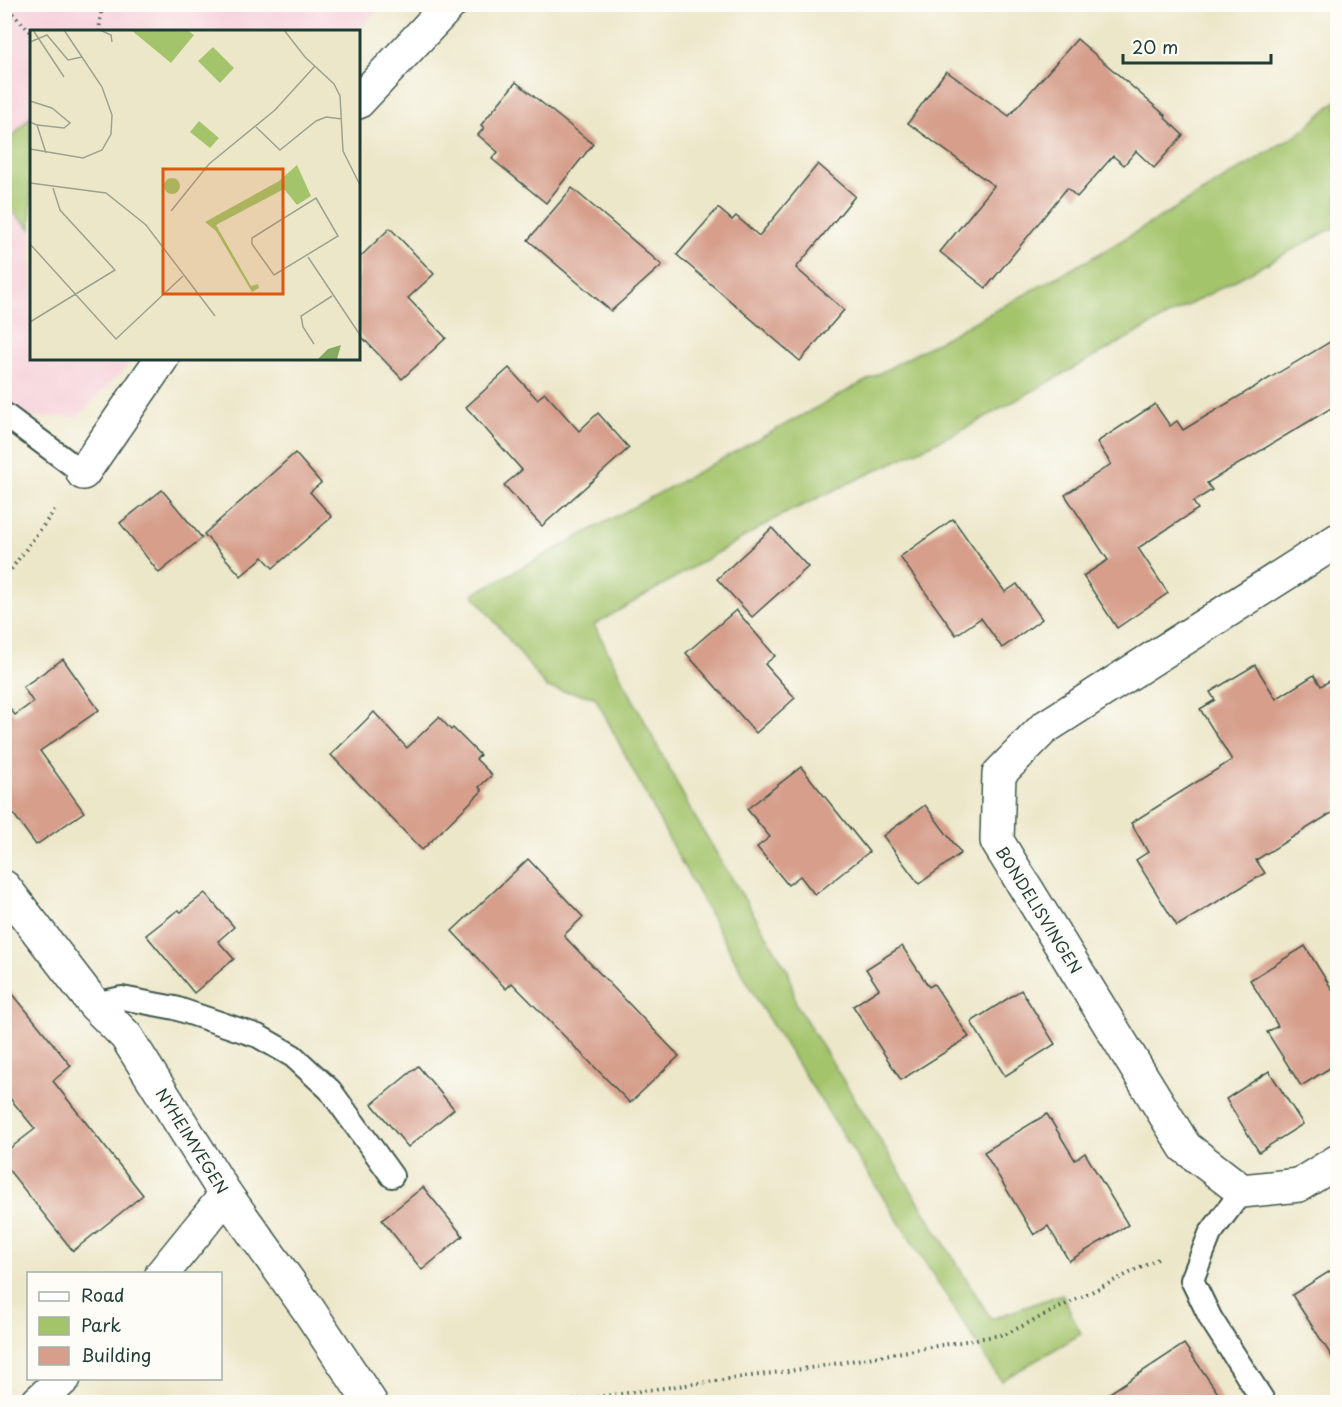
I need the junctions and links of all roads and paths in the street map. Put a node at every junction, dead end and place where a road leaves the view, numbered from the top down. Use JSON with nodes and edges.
{"nodes":[{"id":1,"x":102,"y":4,"type":"edge"},
{"id":2,"x":450,"y":4,"type":"edge"},
{"id":3,"x":4,"y":5,"type":"edge"},
{"id":4,"x":99,"y":30,"type":"edge"},
{"id":5,"x":30,"y":31,"type":"edge"},
{"id":6,"x":360,"y":100,"type":"edge"},
{"id":7,"x":161,"y":360,"type":"edge"},
{"id":8,"x":4,"y":414,"type":"edge"},
{"id":9,"x":83,"y":473,"type":"junction"},
{"id":10,"x":1338,"y":540,"type":"edge"},
{"id":11,"x":4,"y":579,"type":"edge"},
{"id":12,"x":4,"y":887,"type":"edge"},
{"id":13,"x":94,"y":1004,"type":"junction"},
{"id":14,"x":1338,"y":1161,"type":"edge"},
{"id":15,"x":392,"y":1176,"type":"dead end"},
{"id":16,"x":1242,"y":1191,"type":"junction"},
{"id":17,"x":226,"y":1195,"type":"junction"},
{"id":18,"x":1210,"y":1234,"type":"junction"},
{"id":19,"x":164,"y":1272,"type":"edge"},
{"id":20,"x":62,"y":1380,"type":"edge"},
{"id":21,"x":38,"y":1402,"type":"edge"},
{"id":22,"x":370,"y":1402,"type":"edge"},
{"id":23,"x":561,"y":1402,"type":"edge"},
{"id":24,"x":1264,"y":1402,"type":"edge"}],
"edges":[{"from":1,"to":4,"type":"path"},
{"from":2,"to":6,"type":"street"},
{"from":3,"to":5,"type":"path"},
{"from":7,"to":9,"type":"street"},
{"from":8,"to":9,"type":"lane"},
{"from":9,"to":11,"type":"path"},
{"from":10,"to":16,"type":"street","name":"BONDELISVINGEN"},
{"from":12,"to":13,"type":"street","name":"NYHEIMVEGEN"},
{"from":13,"to":15,"type":"lane"},
{"from":13,"to":17,"type":"street","name":"NYHEIMVEGEN"},
{"from":14,"to":16,"type":"street"},
{"from":16,"to":18,"type":"lane"},
{"from":17,"to":19,"type":"street"},
{"from":17,"to":22,"type":"street","name":"NYHEIMVEGEN"},
{"from":18,"to":23,"type":"path"},
{"from":18,"to":24,"type":"lane"},
{"from":20,"to":21,"type":"street"}]}
